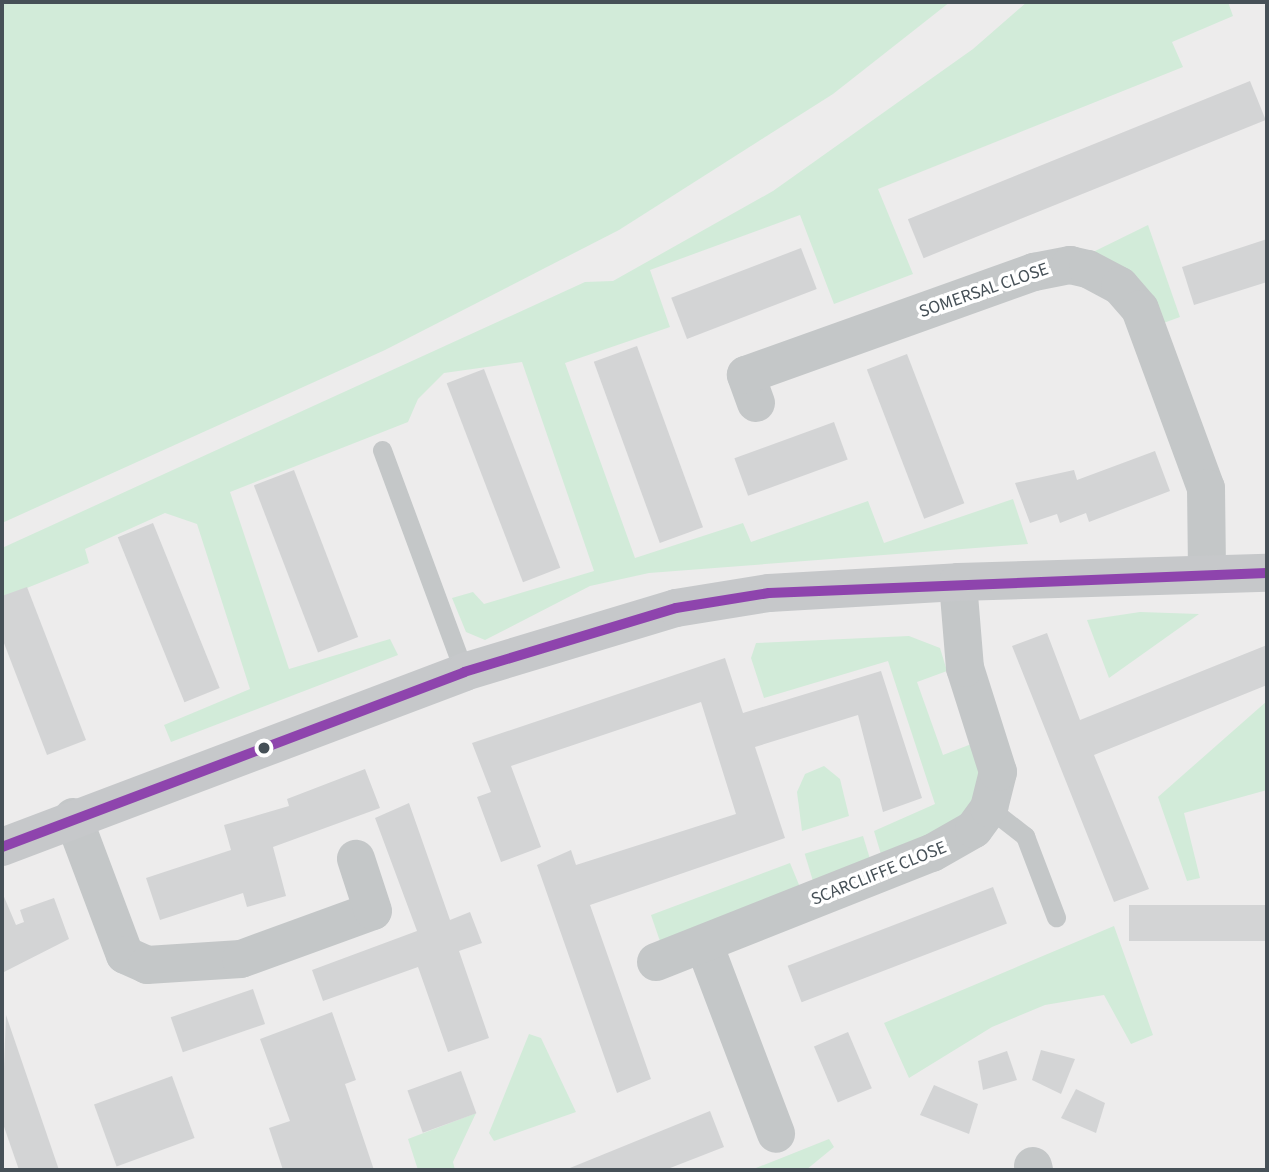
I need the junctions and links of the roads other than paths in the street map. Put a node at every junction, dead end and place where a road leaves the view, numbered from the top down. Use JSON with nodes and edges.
{"nodes":[{"id":1,"x":756,"y":403,"type":"dead end"},
{"id":2,"x":382,"y":450,"type":"dead end"},
{"id":3,"x":1207,"y":572,"type":"junction"},
{"id":4,"x":1267,"y":573,"type":"edge"},
{"id":5,"x":958,"y":582,"type":"junction"},
{"id":6,"x":464,"y":672,"type":"junction"},
{"id":7,"x":989,"y":808,"type":"junction"},
{"id":8,"x":73,"y":817,"type":"junction"},
{"id":9,"x":2,"y":847,"type":"edge"},
{"id":10,"x":356,"y":859,"type":"dead end"},
{"id":11,"x":1056,"y":917,"type":"dead end"},
{"id":12,"x":704,"y":944,"type":"junction"},
{"id":13,"x":656,"y":962,"type":"dead end"},
{"id":14,"x":776,"y":1134,"type":"dead end"}],
"edges":[{"from":1,"to":3,"type":"street","name":"SOMERSAL CLOSE"},
{"from":2,"to":6,"type":"lane"},
{"from":3,"to":4,"type":"street"},
{"from":3,"to":5,"type":"street"},
{"from":5,"to":6,"type":"street"},
{"from":5,"to":7,"type":"street","name":"SCARCLIFFE CLOSE"},
{"from":6,"to":8,"type":"street"},
{"from":7,"to":11,"type":"lane"},
{"from":7,"to":12,"type":"street","name":"SCARCLIFFE CLOSE"},
{"from":8,"to":9,"type":"street"},
{"from":8,"to":10,"type":"street"},
{"from":12,"to":13,"type":"street","name":"SCARCLIFFE CLOSE"},
{"from":12,"to":14,"type":"street"}]}
